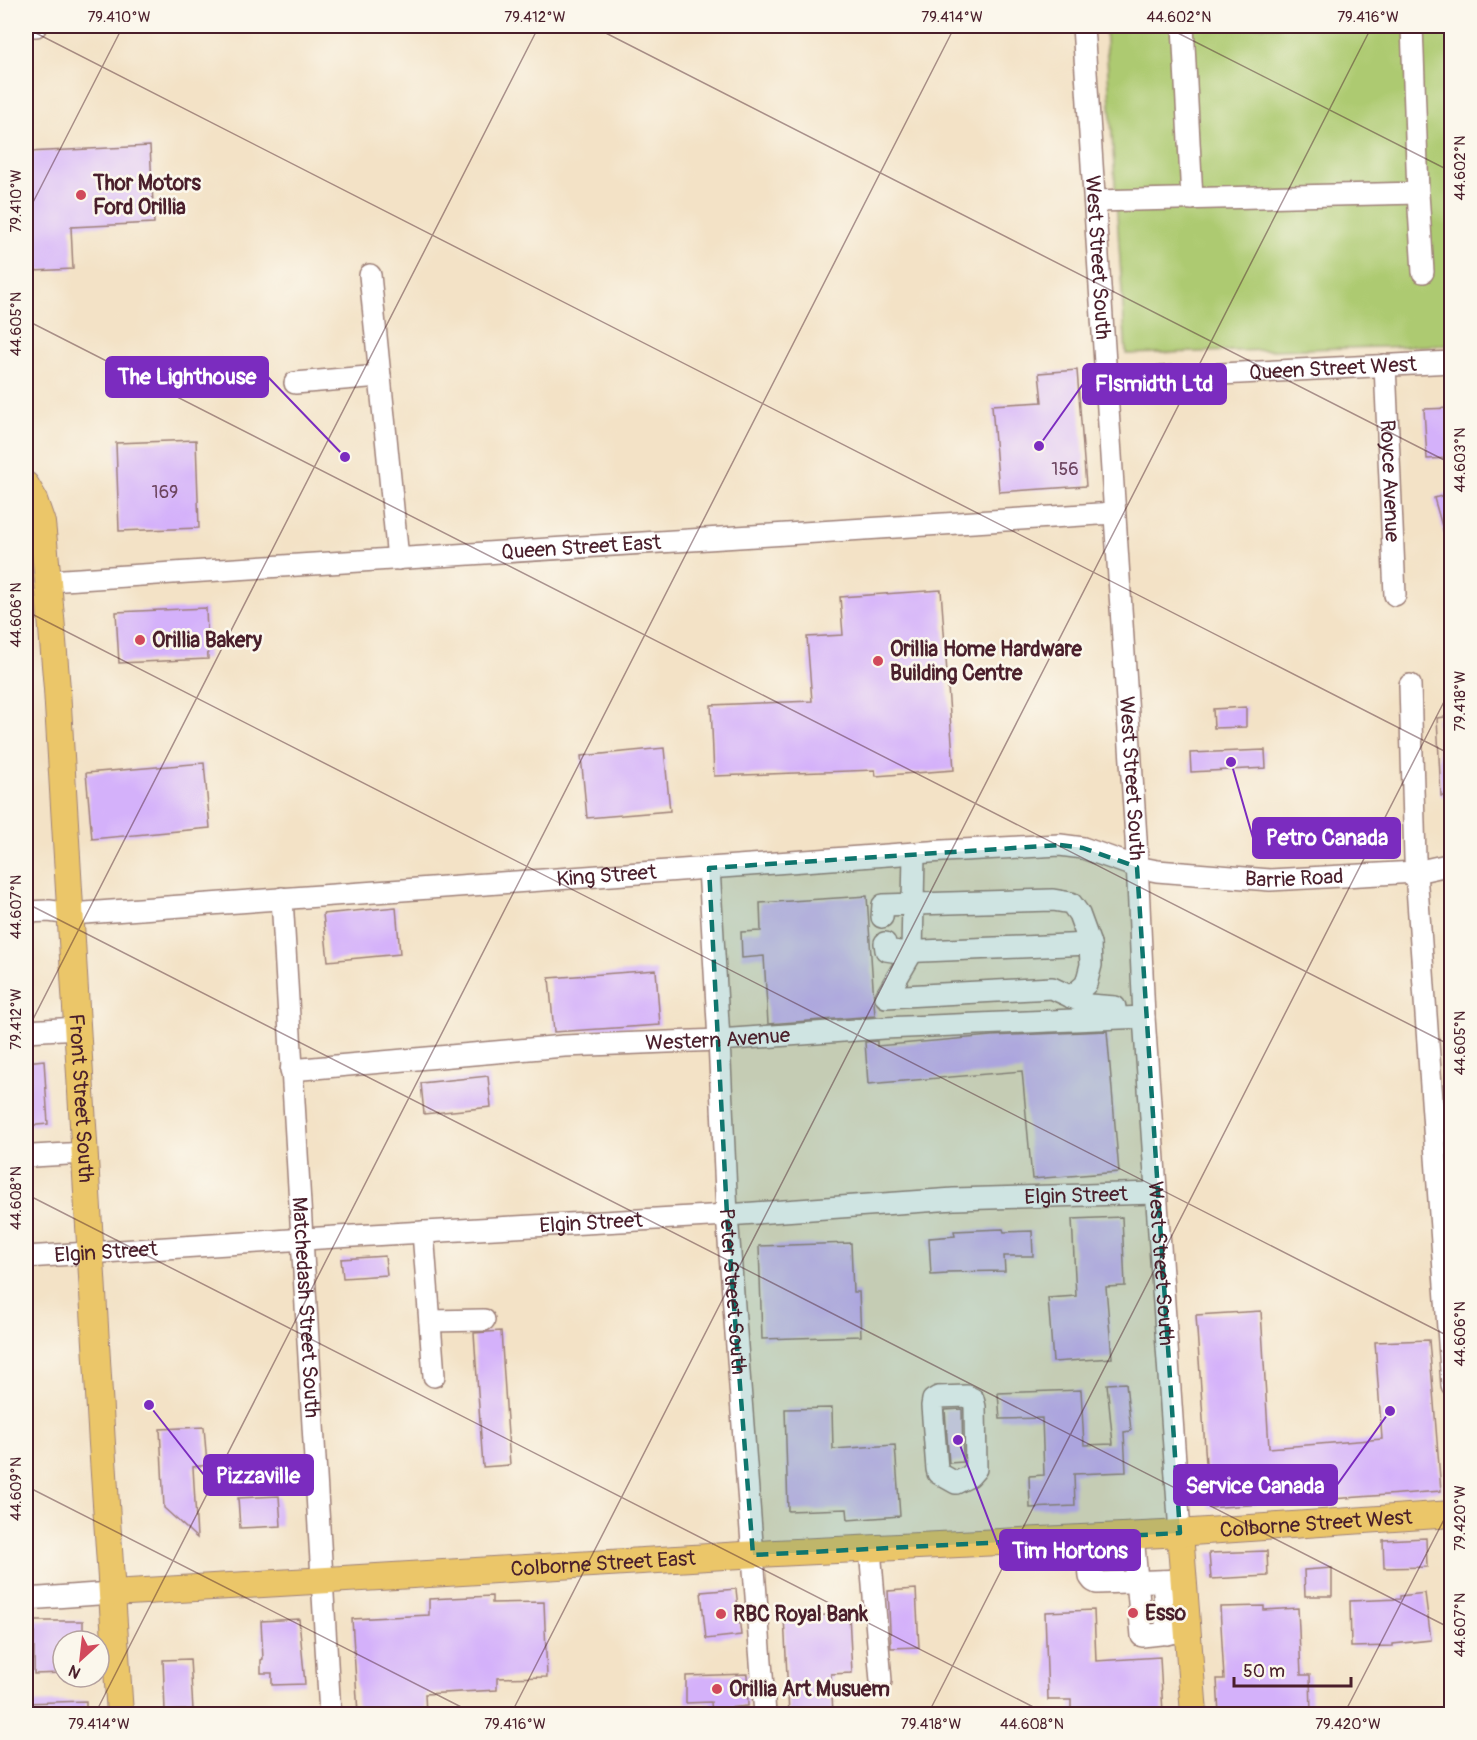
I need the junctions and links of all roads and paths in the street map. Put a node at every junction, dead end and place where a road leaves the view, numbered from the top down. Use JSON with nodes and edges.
{"nodes":[{"id":1,"x":26,"y":26,"type":"edge"},
{"id":2,"x":36,"y":26,"type":"edge"},
{"id":3,"x":1083,"y":26,"type":"edge"},
{"id":4,"x":1183,"y":26,"type":"edge"},
{"id":5,"x":1412,"y":26,"type":"edge"},
{"id":6,"x":1418,"y":193,"type":"junction"},
{"id":7,"x":1192,"y":199,"type":"junction"},
{"id":8,"x":1095,"y":201,"type":"junction"},
{"id":9,"x":1423,"y":272,"type":"dead end"},
{"id":10,"x":370,"y":275,"type":"dead end"},
{"id":11,"x":1452,"y":362,"type":"edge"},
{"id":12,"x":1385,"y":365,"type":"junction"},
{"id":13,"x":380,"y":376,"type":"junction"},
{"id":14,"x":1105,"y":380,"type":"junction"},
{"id":15,"x":295,"y":383,"type":"dead end"},
{"id":16,"x":26,"y":485,"type":"edge"},
{"id":17,"x":1114,"y":513,"type":"junction"},
{"id":18,"x":398,"y":559,"type":"junction"},
{"id":19,"x":48,"y":581,"type":"junction"},
{"id":20,"x":1395,"y":595,"type":"dead end"},
{"id":21,"x":1410,"y":685,"type":"dead end"},
{"id":22,"x":914,"y":854,"type":"junction"},
{"id":23,"x":1452,"y":864,"type":"edge"},
{"id":24,"x":709,"y":867,"type":"junction"},
{"id":25,"x":1137,"y":867,"type":"junction"},
{"id":26,"x":1416,"y":872,"type":"junction"},
{"id":27,"x":282,"y":898,"type":"junction"},
{"id":28,"x":907,"y":905,"type":"junction"},
{"id":29,"x":26,"y":912,"type":"edge"},
{"id":30,"x":71,"y":914,"type":"junction"},
{"id":31,"x":882,"y":917,"type":"dead end"},
{"id":32,"x":1090,"y":944,"type":"junction"},
{"id":33,"x":899,"y":949,"type":"junction"},
{"id":34,"x":886,"y":997,"type":"junction"},
{"id":35,"x":1071,"y":997,"type":"junction"},
{"id":36,"x":1144,"y":1012,"type":"junction"},
{"id":37,"x":1073,"y":1020,"type":"junction"},
{"id":38,"x":78,"y":1028,"type":"junction"},
{"id":39,"x":884,"y":1028,"type":"junction"},
{"id":40,"x":26,"y":1031,"type":"edge"},
{"id":41,"x":720,"y":1040,"type":"junction"},
{"id":42,"x":291,"y":1070,"type":"junction"},
{"id":43,"x":85,"y":1154,"type":"junction"},
{"id":44,"x":33,"y":1156,"type":"dead end"},
{"id":45,"x":1155,"y":1193,"type":"junction"},
{"id":46,"x":1445,"y":1198,"type":"edge"},
{"id":47,"x":727,"y":1215,"type":"junction"},
{"id":48,"x":423,"y":1232,"type":"junction"},
{"id":49,"x":301,"y":1239,"type":"junction"},
{"id":50,"x":90,"y":1252,"type":"junction"},
{"id":51,"x":26,"y":1257,"type":"edge"},
{"id":52,"x":484,"y":1320,"type":"dead end"},
{"id":53,"x":430,"y":1321,"type":"junction"},
{"id":54,"x":434,"y":1376,"type":"dead end"},
{"id":55,"x":1452,"y":1385,"type":"edge"},
{"id":56,"x":1452,"y":1514,"type":"edge"},
{"id":57,"x":1180,"y":1533,"type":"junction"},
{"id":58,"x":1133,"y":1535,"type":"junction"},
{"id":59,"x":1087,"y":1538,"type":"junction"},
{"id":60,"x":870,"y":1549,"type":"junction"},
{"id":61,"x":753,"y":1555,"type":"junction"},
{"id":62,"x":1173,"y":1580,"type":"junction"},
{"id":63,"x":323,"y":1581,"type":"junction"},
{"id":64,"x":1138,"y":1582,"type":"junction"},
{"id":65,"x":112,"y":1593,"type":"junction"},
{"id":66,"x":26,"y":1599,"type":"edge"},
{"id":67,"x":1177,"y":1632,"type":"junction"},
{"id":68,"x":881,"y":1681,"type":"dead end"},
{"id":69,"x":120,"y":1714,"type":"edge"},
{"id":70,"x":330,"y":1714,"type":"edge"},
{"id":71,"x":765,"y":1714,"type":"edge"},
{"id":72,"x":1194,"y":1714,"type":"edge"}],
"edges":[{"from":1,"to":2,"type":"street"},
{"from":3,"to":8,"type":"street","name":"West Street South"},
{"from":4,"to":7,"type":"street"},
{"from":5,"to":6,"type":"street"},
{"from":6,"to":7,"type":"street"},
{"from":6,"to":9,"type":"street"},
{"from":7,"to":8,"type":"street"},
{"from":8,"to":14,"type":"street","name":"West Street South"},
{"from":10,"to":13,"type":"street"},
{"from":11,"to":12,"type":"street","name":"Queen Street West"},
{"from":12,"to":14,"type":"street","name":"Queen Street West"},
{"from":12,"to":20,"type":"street","name":"Royce Avenue"},
{"from":13,"to":15,"type":"street"},
{"from":13,"to":18,"type":"street"},
{"from":14,"to":17,"type":"street","name":"West Street South"},
{"from":16,"to":19,"type":"main road","name":"Front Street South"},
{"from":17,"to":18,"type":"street","name":"Queen Street East"},
{"from":17,"to":25,"type":"street","name":"West Street South"},
{"from":18,"to":19,"type":"street","name":"Queen Street East"},
{"from":19,"to":30,"type":"main road","name":"Front Street South"},
{"from":21,"to":26,"type":"street"},
{"from":22,"to":24,"type":"street","name":"King Street"},
{"from":22,"to":25,"type":"street","name":"King Street"},
{"from":22,"to":28,"type":"street"},
{"from":23,"to":26,"type":"street","name":"Barrie Road"},
{"from":24,"to":27,"type":"street","name":"King Street"},
{"from":24,"to":41,"type":"street","name":"Peter Street South"},
{"from":25,"to":26,"type":"street","name":"Barrie Road"},
{"from":25,"to":36,"type":"street","name":"West Street South"},
{"from":26,"to":46,"type":"street"},
{"from":27,"to":30,"type":"street","name":"King Street"},
{"from":27,"to":42,"type":"street","name":"Matchedash Street South"},
{"from":28,"to":31,"type":"street"},
{"from":28,"to":32,"type":"street"},
{"from":28,"to":33,"type":"street"},
{"from":29,"to":30,"type":"street","name":"King Street"},
{"from":30,"to":38,"type":"main road","name":"Front Street South"},
{"from":32,"to":33,"type":"street"},
{"from":32,"to":35,"type":"street"},
{"from":33,"to":34,"type":"street"},
{"from":34,"to":35,"type":"street"},
{"from":34,"to":39,"type":"street"},
{"from":35,"to":36,"type":"street"},
{"from":35,"to":37,"type":"street"},
{"from":36,"to":37,"type":"street","name":"Western Avenue"},
{"from":36,"to":45,"type":"street","name":"West Street South"},
{"from":37,"to":39,"type":"street","name":"Western Avenue"},
{"from":38,"to":40,"type":"street"},
{"from":38,"to":43,"type":"main road","name":"Front Street South"},
{"from":39,"to":41,"type":"street","name":"Western Avenue"},
{"from":41,"to":42,"type":"street","name":"Western Avenue"},
{"from":41,"to":47,"type":"street","name":"Peter Street South"},
{"from":42,"to":49,"type":"street","name":"Matchedash Street South"},
{"from":43,"to":44,"type":"street"},
{"from":43,"to":50,"type":"main road","name":"Front Street South"},
{"from":45,"to":47,"type":"street","name":"Elgin Street"},
{"from":45,"to":57,"type":"street","name":"West Street South"},
{"from":46,"to":55,"type":"street"},
{"from":47,"to":48,"type":"street","name":"Elgin Street"},
{"from":47,"to":61,"type":"street","name":"Peter Street South"},
{"from":48,"to":49,"type":"street","name":"Elgin Street"},
{"from":48,"to":53,"type":"street"},
{"from":49,"to":50,"type":"street","name":"Elgin Street"},
{"from":49,"to":63,"type":"street","name":"Matchedash Street South"},
{"from":50,"to":51,"type":"street","name":"Elgin Street"},
{"from":50,"to":65,"type":"main road","name":"Front Street South"},
{"from":52,"to":53,"type":"street"},
{"from":53,"to":54,"type":"street"},
{"from":56,"to":57,"type":"main road","name":"Colborne Street West"},
{"from":57,"to":58,"type":"main road","name":"Colborne Street East"},
{"from":57,"to":62,"type":"main road"},
{"from":58,"to":59,"type":"main road","name":"Colborne Street East"},
{"from":58,"to":64,"type":"street"},
{"from":59,"to":60,"type":"main road","name":"Colborne Street East"},
{"from":59,"to":64,"type":"street"},
{"from":60,"to":61,"type":"main road","name":"Colborne Street East"},
{"from":60,"to":68,"type":"street"},
{"from":61,"to":63,"type":"main road","name":"Colborne Street East"},
{"from":61,"to":71,"type":"street","name":"Peter Street South"},
{"from":62,"to":64,"type":"street"},
{"from":62,"to":67,"type":"main road"},
{"from":63,"to":65,"type":"main road","name":"Colborne Street East"},
{"from":63,"to":70,"type":"street","name":"Matchedash Street South"},
{"from":64,"to":67,"type":"street"},
{"from":65,"to":66,"type":"street","name":"Colborne Street East"},
{"from":65,"to":69,"type":"main road","name":"Front Street South"},
{"from":67,"to":72,"type":"main road"}]}
